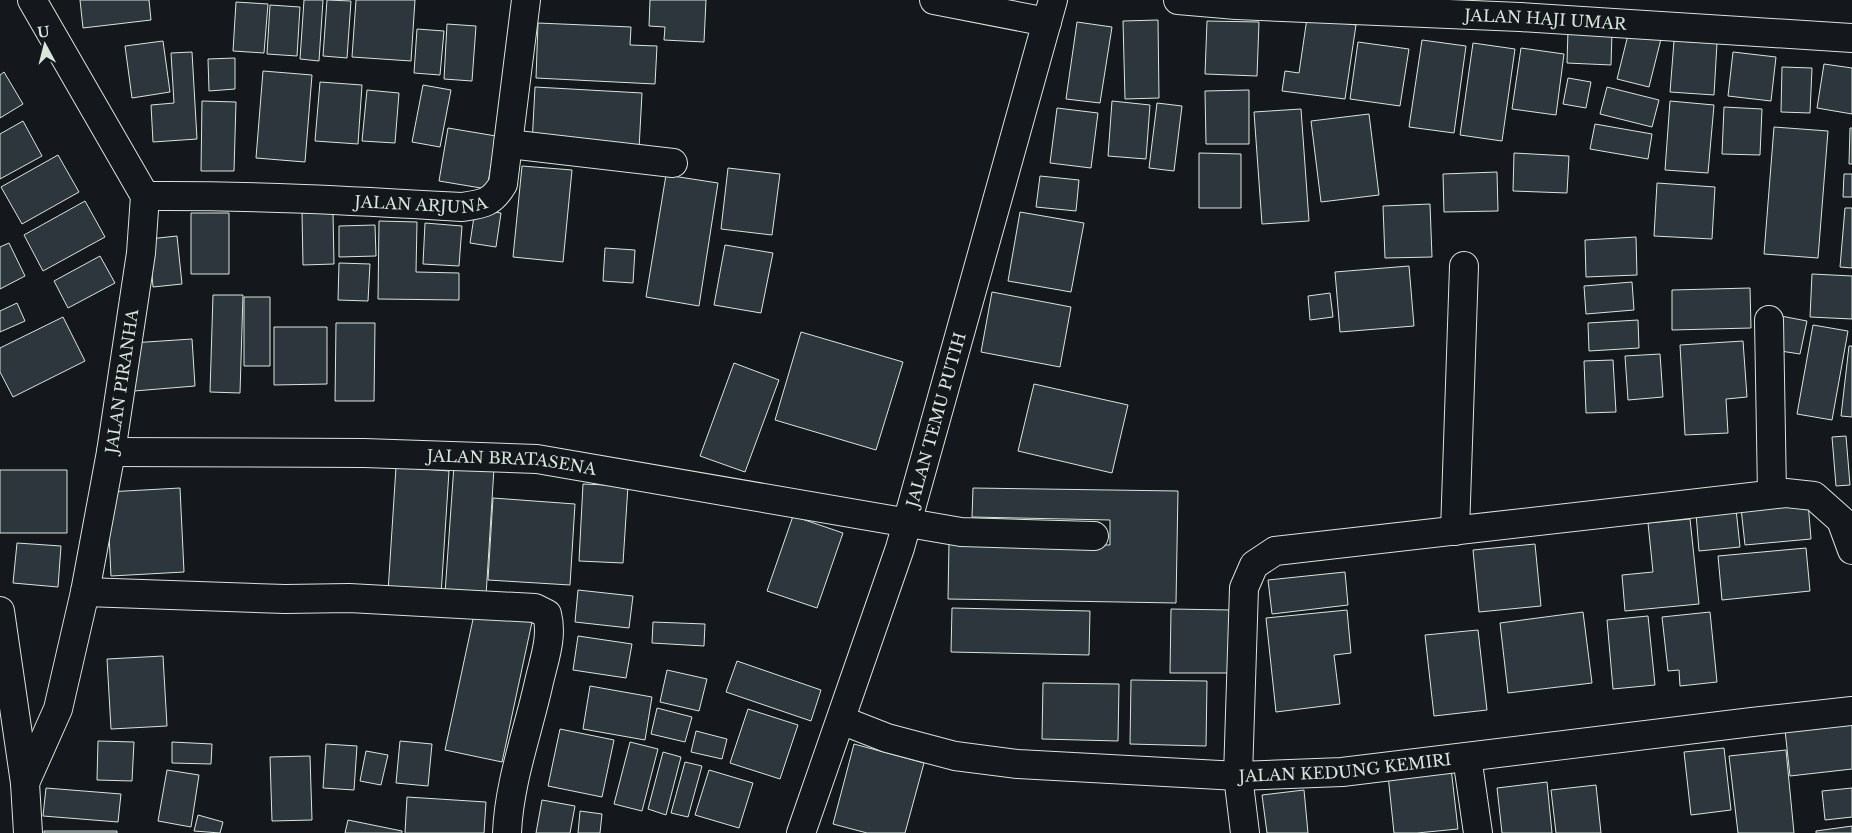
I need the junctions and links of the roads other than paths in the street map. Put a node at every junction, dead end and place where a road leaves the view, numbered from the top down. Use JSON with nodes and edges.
{"nodes":[{"id":1,"x":32,"y":0,"type":"edge"},
{"id":2,"x":526,"y":0,"type":"edge"},
{"id":3,"x":934,"y":0,"type":"edge"},
{"id":4,"x":1178,"y":0,"type":"edge"},
{"id":5,"x":1050,"y":11,"type":"edge"},
{"id":6,"x":1852,"y":38,"type":"edge"},
{"id":7,"x":508,"y":144,"type":"junction"},
{"id":8,"x":673,"y":163,"type":"dead end"},
{"id":9,"x":145,"y":196,"type":"junction"},
{"id":10,"x":1464,"y":266,"type":"dead end"},
{"id":11,"x":1769,"y":320,"type":"dead end"},
{"id":12,"x":111,"y":452,"type":"junction"},
{"id":13,"x":1772,"y":494,"type":"junction"},
{"id":14,"x":907,"y":524,"type":"junction"},
{"id":15,"x":1455,"y":531,"type":"junction"},
{"id":16,"x":1094,"y":536,"type":"dead end"},
{"id":17,"x":1852,"y":550,"type":"edge"},
{"id":18,"x":85,"y":592,"type":"junction"},
{"id":19,"x":0,"y":611,"type":"edge"},
{"id":20,"x":1852,"y":712,"type":"edge"},
{"id":21,"x":841,"y":720,"type":"junction"},
{"id":22,"x":1467,"y":757,"type":"junction"},
{"id":23,"x":1238,"y":776,"type":"junction"},
{"id":24,"x":25,"y":783,"type":"junction"},
{"id":25,"x":28,"y":833,"type":"edge"},
{"id":26,"x":507,"y":833,"type":"edge"},
{"id":27,"x":801,"y":833,"type":"edge"},
{"id":28,"x":1245,"y":833,"type":"edge"},
{"id":29,"x":1478,"y":833,"type":"edge"}],
"edges":[{"from":1,"to":9,"type":"street"},
{"from":2,"to":7,"type":"street","name":"JALAN ARJUNA"},
{"from":3,"to":5,"type":"street"},
{"from":4,"to":6,"type":"street","name":"JALAN HAJI UMAR"},
{"from":5,"to":14,"type":"street","name":"JALAN TEMU PUTIH"},
{"from":7,"to":8,"type":"street"},
{"from":7,"to":9,"type":"street","name":"JALAN ARJUNA"},
{"from":9,"to":12,"type":"street","name":"JALAN PIRANHA"},
{"from":10,"to":15,"type":"street"},
{"from":11,"to":13,"type":"street"},
{"from":12,"to":14,"type":"street","name":"JALAN BRATASENA"},
{"from":12,"to":18,"type":"street","name":"JALAN PIRANHA"},
{"from":13,"to":15,"type":"street"},
{"from":13,"to":17,"type":"street"},
{"from":14,"to":16,"type":"street","name":"JALAN BRATASENA"},
{"from":14,"to":21,"type":"street","name":"JALAN TEMU PUTIH"},
{"from":15,"to":23,"type":"street"},
{"from":18,"to":24,"type":"street","name":"JALAN PIRANHA"},
{"from":18,"to":26,"type":"street"},
{"from":19,"to":24,"type":"street"},
{"from":20,"to":22,"type":"street","name":"JALAN KEDUNG KEMIRI"},
{"from":21,"to":23,"type":"street","name":"JALAN KEDUNG KEMIRI"},
{"from":21,"to":27,"type":"street","name":"JALAN TEMU PUTIH"},
{"from":22,"to":23,"type":"street","name":"JALAN KEDUNG KEMIRI"},
{"from":22,"to":29,"type":"street"},
{"from":23,"to":28,"type":"street"},
{"from":24,"to":25,"type":"street"}]}
